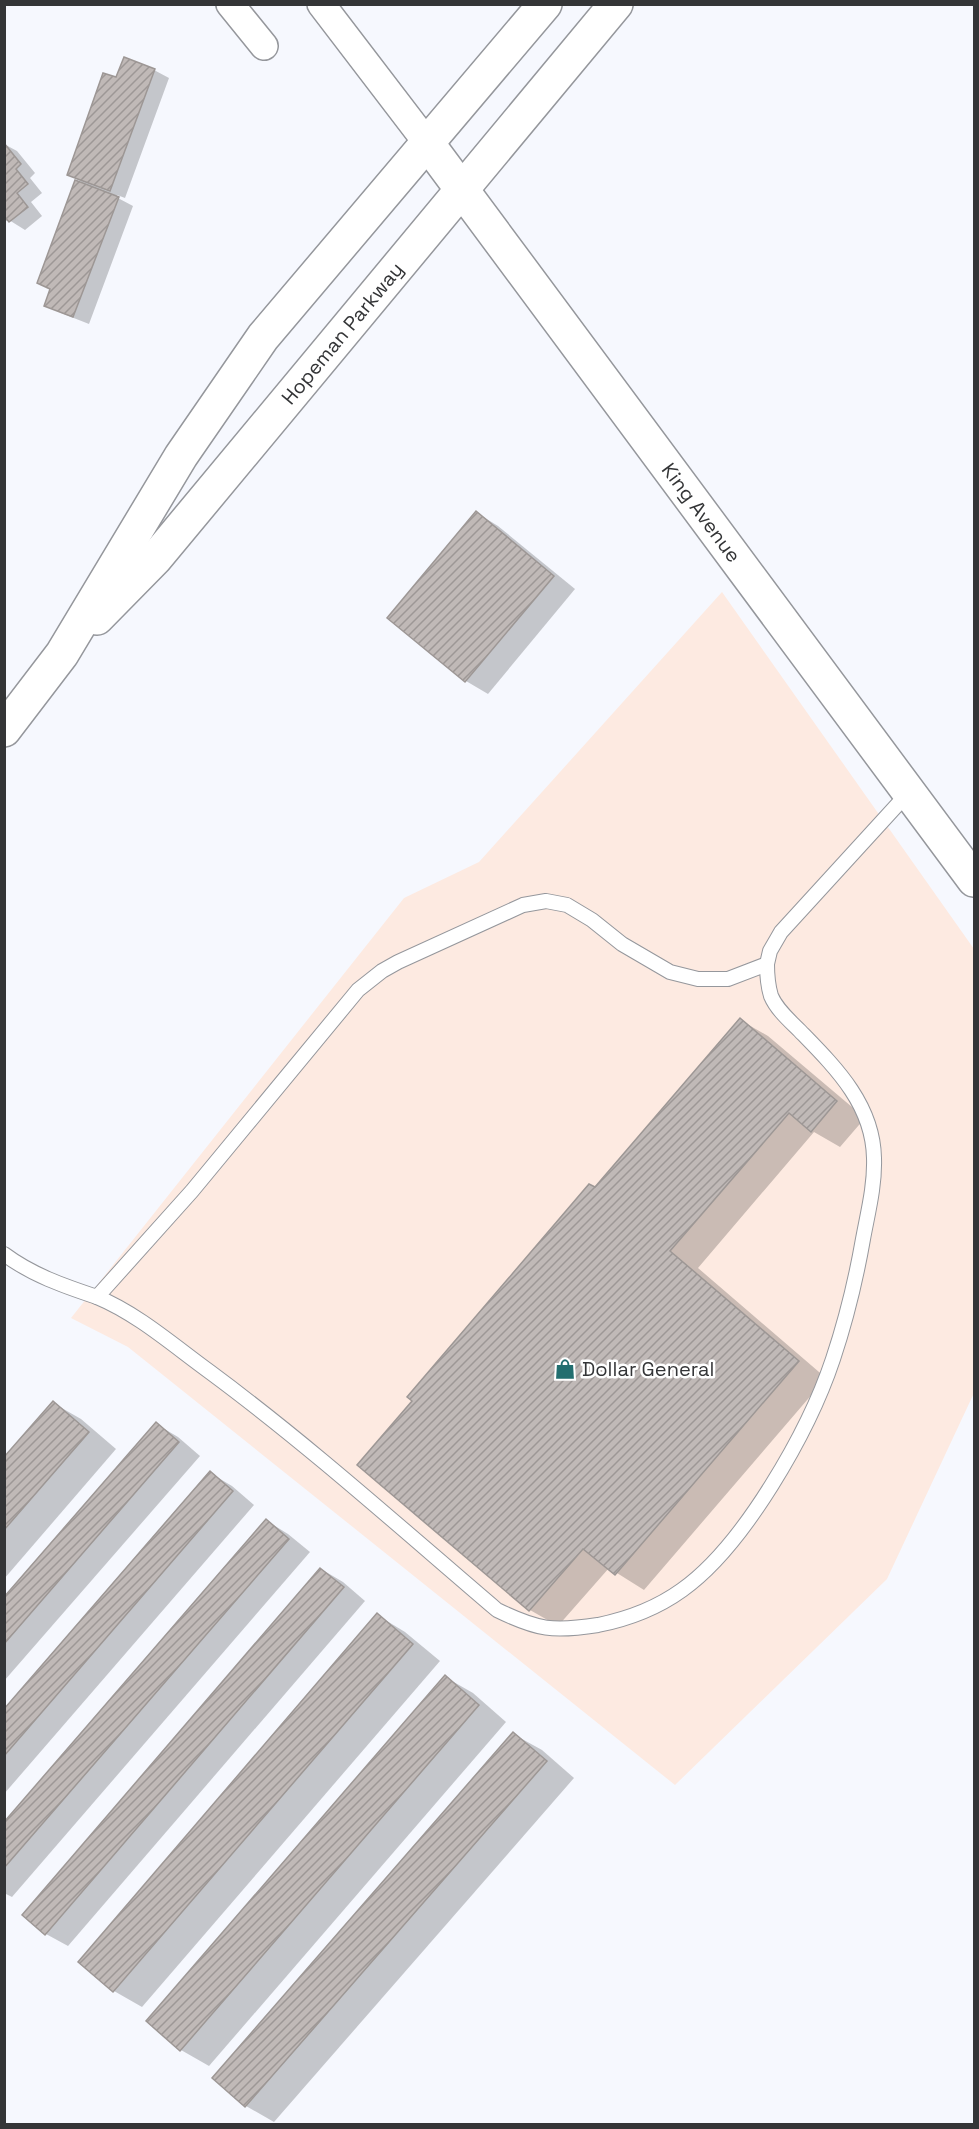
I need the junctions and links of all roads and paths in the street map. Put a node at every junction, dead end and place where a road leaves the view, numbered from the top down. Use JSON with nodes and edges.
{"nodes":[{"id":1,"x":230,"y":4,"type":"edge"},
{"id":2,"x":321,"y":4,"type":"edge"},
{"id":3,"x":545,"y":4,"type":"edge"},
{"id":4,"x":616,"y":4,"type":"edge"},
{"id":5,"x":264,"y":46,"type":"dead end"},
{"id":6,"x":428,"y":144,"type":"junction"},
{"id":7,"x":463,"y":190,"type":"junction"},
{"id":8,"x":62,"y":654,"type":"junction"},
{"id":9,"x":4,"y":730,"type":"edge"},
{"id":10,"x":910,"y":792,"type":"junction"},
{"id":11,"x":975,"y":880,"type":"edge"},
{"id":12,"x":767,"y":964,"type":"junction"},
{"id":13,"x":4,"y":1254,"type":"edge"},
{"id":14,"x":97,"y":1297,"type":"junction"}],
"edges":[{"from":1,"to":5,"type":"street"},
{"from":2,"to":6,"type":"street"},
{"from":3,"to":6,"type":"main road","name":"Hopeman Parkway"},
{"from":4,"to":7,"type":"main road","name":"Hopeman Parkway"},
{"from":6,"to":7,"type":"main road","name":"King Avenue"},
{"from":6,"to":8,"type":"main road","name":"Hopeman Parkway"},
{"from":7,"to":8,"type":"main road","name":"Hopeman Parkway"},
{"from":7,"to":10,"type":"main road","name":"King Avenue"},
{"from":8,"to":9,"type":"main road","name":"Hopeman Parkway"},
{"from":10,"to":11,"type":"main road","name":"King Avenue"},
{"from":10,"to":12,"type":"lane"},
{"from":12,"to":14,"type":"lane"},
{"from":12,"to":14,"type":"lane"},
{"from":13,"to":14,"type":"lane"}]}
